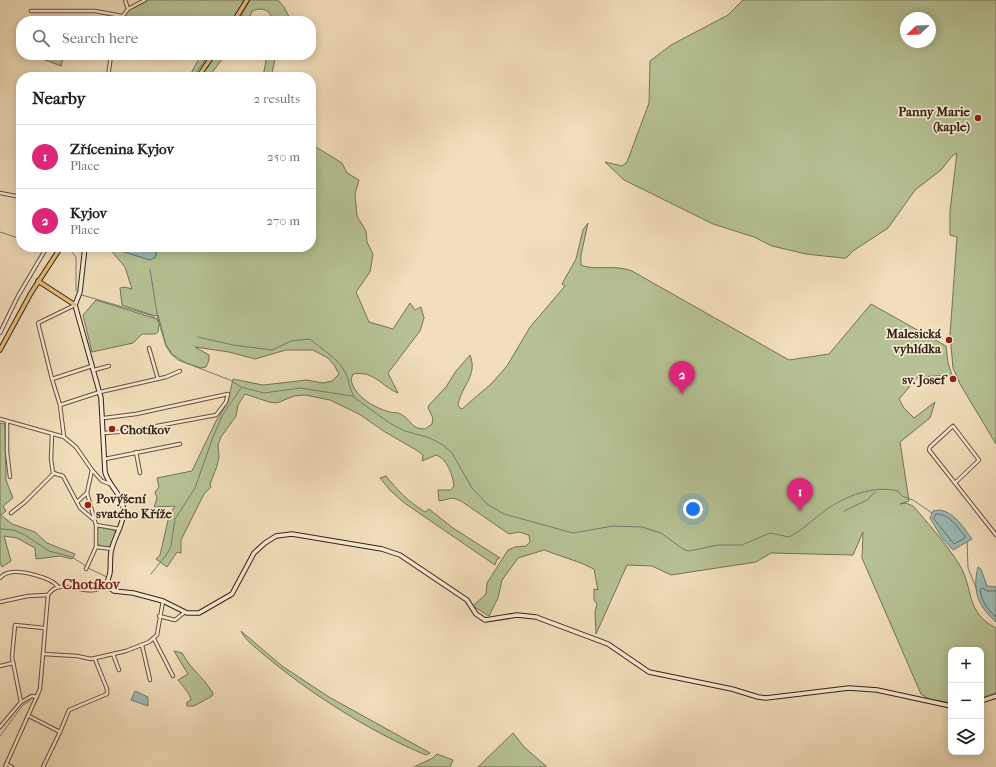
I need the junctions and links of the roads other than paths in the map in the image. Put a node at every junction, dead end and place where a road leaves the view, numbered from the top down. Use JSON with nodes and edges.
{"nodes":[{"id":1,"x":124,"y":0,"type":"edge"},
{"id":2,"x":145,"y":0,"type":"edge"},
{"id":3,"x":247,"y":0,"type":"edge"},
{"id":4,"x":128,"y":9,"type":"junction"},
{"id":5,"x":31,"y":11,"type":"dead end"},
{"id":6,"x":122,"y":16,"type":"joint"},
{"id":7,"x":237,"y":16,"type":"edge"},
{"id":8,"x":110,"y":60,"type":"edge"},
{"id":9,"x":210,"y":60,"type":"edge"},
{"id":10,"x":109,"y":72,"type":"edge"},
{"id":11,"x":201,"y":72,"type":"edge"},
{"id":12,"x":0,"y":193,"type":"edge"},
{"id":13,"x":16,"y":196,"type":"edge"},
{"id":14,"x":44,"y":252,"type":"edge"},
{"id":15,"x":58,"y":252,"type":"edge"},
{"id":16,"x":84,"y":252,"type":"edge"},
{"id":17,"x":38,"y":281,"type":"junction"},
{"id":18,"x":75,"y":305,"type":"junction"},
{"id":19,"x":0,"y":333,"type":"edge"},
{"id":20,"x":149,"y":348,"type":"dead end"},
{"id":21,"x":0,"y":350,"type":"edge"},
{"id":22,"x":109,"y":366,"type":"dead end"},
{"id":23,"x":93,"y":368,"type":"junction"},
{"id":24,"x":180,"y":371,"type":"dead end"},
{"id":25,"x":52,"y":379,"type":"junction"},
{"id":26,"x":158,"y":379,"type":"junction"},
{"id":27,"x":100,"y":392,"type":"junction"},
{"id":28,"x":60,"y":405,"type":"junction"},
{"id":29,"x":104,"y":418,"type":"junction"},
{"id":30,"x":0,"y":419,"type":"edge"},
{"id":31,"x":7,"y":421,"type":"junction"},
{"id":32,"x":52,"y":434,"type":"junction"},
{"id":33,"x":104,"y":434,"type":"junction"},
{"id":34,"x":64,"y":437,"type":"junction"},
{"id":35,"x":180,"y":444,"type":"dead end"},
{"id":36,"x":136,"y":452,"type":"junction"},
{"id":37,"x":105,"y":459,"type":"junction"},
{"id":38,"x":92,"y":470,"type":"junction"},
{"id":39,"x":54,"y":473,"type":"junction"},
{"id":40,"x":140,"y":473,"type":"dead end"},
{"id":41,"x":10,"y":477,"type":"dead end"},
{"id":42,"x":955,"y":483,"type":"junction"},
{"id":43,"x":110,"y":484,"type":"junction"},
{"id":44,"x":87,"y":493,"type":"junction"},
{"id":45,"x":77,"y":502,"type":"junction"},
{"id":46,"x":11,"y":513,"type":"dead end"},
{"id":47,"x":93,"y":520,"type":"junction"},
{"id":48,"x":96,"y":525,"type":"junction"},
{"id":49,"x":120,"y":529,"type":"junction"},
{"id":50,"x":994,"y":530,"type":"edge"},
{"id":51,"x":996,"y":535,"type":"edge"},
{"id":52,"x":96,"y":547,"type":"junction"},
{"id":53,"x":112,"y":549,"type":"junction"},
{"id":54,"x":87,"y":568,"type":"dead end"},
{"id":55,"x":0,"y":578,"type":"edge"},
{"id":56,"x":106,"y":583,"type":"junction"},
{"id":57,"x":58,"y":587,"type":"junction"},
{"id":58,"x":48,"y":595,"type":"junction"},
{"id":59,"x":163,"y":601,"type":"junction"},
{"id":60,"x":0,"y":602,"type":"edge"},
{"id":61,"x":185,"y":612,"type":"junction"},
{"id":62,"x":159,"y":616,"type":"junction"},
{"id":63,"x":44,"y":628,"type":"junction"},
{"id":64,"x":154,"y":639,"type":"junction"},
{"id":65,"x":142,"y":645,"type":"junction"},
{"id":66,"x":44,"y":654,"type":"junction"},
{"id":67,"x":113,"y":654,"type":"junction"},
{"id":68,"x":95,"y":658,"type":"junction"},
{"id":69,"x":13,"y":663,"type":"junction"},
{"id":70,"x":0,"y":666,"type":"edge"},
{"id":71,"x":118,"y":670,"type":"dead end"},
{"id":72,"x":173,"y":676,"type":"dead end"},
{"id":73,"x":150,"y":680,"type":"dead end"},
{"id":74,"x":996,"y":696,"type":"edge"},
{"id":75,"x":37,"y":697,"type":"junction"},
{"id":76,"x":984,"y":700,"type":"edge"},
{"id":77,"x":21,"y":702,"type":"junction"},
{"id":78,"x":948,"y":705,"type":"edge"},
{"id":79,"x":29,"y":716,"type":"junction"},
{"id":80,"x":0,"y":727,"type":"edge"},
{"id":81,"x":60,"y":732,"type":"junction"},
{"id":82,"x":5,"y":766,"type":"edge"},
{"id":83,"x":12,"y":767,"type":"edge"},
{"id":84,"x":44,"y":767,"type":"edge"}],
"edges":[{"from":1,"to":4,"type":"street"},
{"from":2,"to":4,"type":"street"},
{"from":3,"to":7,"type":"main road"},
{"from":4,"to":6,"type":"street"},
{"from":5,"to":6,"type":"street"},
{"from":8,"to":10,"type":"street"},
{"from":9,"to":11,"type":"main road"},
{"from":12,"to":13,"type":"street"},
{"from":14,"to":19,"type":"street"},
{"from":15,"to":17,"type":"main road"},
{"from":16,"to":18,"type":"street"},
{"from":17,"to":18,"type":"main road"},
{"from":17,"to":21,"type":"main road"},
{"from":18,"to":23,"type":"street"},
{"from":18,"to":25,"type":"street"},
{"from":20,"to":26,"type":"street"},
{"from":22,"to":23,"type":"street"},
{"from":23,"to":25,"type":"street"},
{"from":23,"to":27,"type":"street"},
{"from":24,"to":26,"type":"street"},
{"from":25,"to":28,"type":"street"},
{"from":26,"to":27,"type":"street"},
{"from":27,"to":28,"type":"street"},
{"from":27,"to":29,"type":"street"},
{"from":28,"to":34,"type":"street"},
{"from":29,"to":33,"type":"street"},
{"from":29,"to":33,"type":"street"},
{"from":30,"to":31,"type":"street"},
{"from":31,"to":32,"type":"street"},
{"from":31,"to":41,"type":"street"},
{"from":32,"to":34,"type":"street"},
{"from":32,"to":39,"type":"street"},
{"from":33,"to":37,"type":"street"},
{"from":34,"to":38,"type":"street"},
{"from":35,"to":36,"type":"street"},
{"from":36,"to":37,"type":"street"},
{"from":36,"to":40,"type":"street"},
{"from":37,"to":43,"type":"street"},
{"from":38,"to":43,"type":"street"},
{"from":38,"to":44,"type":"street"},
{"from":39,"to":45,"type":"street"},
{"from":39,"to":46,"type":"street"},
{"from":42,"to":42,"type":"street"},
{"from":42,"to":50,"type":"street"},
{"from":43,"to":49,"type":"street"},
{"from":44,"to":45,"type":"street"},
{"from":44,"to":47,"type":"street"},
{"from":45,"to":47,"type":"street"},
{"from":47,"to":48,"type":"street"},
{"from":48,"to":49,"type":"street"},
{"from":48,"to":52,"type":"street"},
{"from":49,"to":53,"type":"street"},
{"from":50,"to":51,"type":"street"},
{"from":52,"to":53,"type":"street"},
{"from":52,"to":54,"type":"street"},
{"from":53,"to":56,"type":"street"},
{"from":55,"to":57,"type":"street"},
{"from":56,"to":57,"type":"street"},
{"from":56,"to":59,"type":"street"},
{"from":57,"to":58,"type":"street"},
{"from":58,"to":60,"type":"street"},
{"from":58,"to":63,"type":"street"},
{"from":59,"to":61,"type":"street"},
{"from":59,"to":62,"type":"street"},
{"from":61,"to":62,"type":"street"},
{"from":61,"to":78,"type":"street"},
{"from":62,"to":64,"type":"street"},
{"from":63,"to":66,"type":"street"},
{"from":63,"to":69,"type":"street"},
{"from":64,"to":65,"type":"street"},
{"from":64,"to":72,"type":"street"},
{"from":65,"to":67,"type":"street"},
{"from":65,"to":73,"type":"street"},
{"from":66,"to":68,"type":"street"},
{"from":66,"to":75,"type":"street"},
{"from":67,"to":68,"type":"street"},
{"from":67,"to":71,"type":"street"},
{"from":68,"to":81,"type":"street"},
{"from":69,"to":70,"type":"street"},
{"from":69,"to":77,"type":"street"},
{"from":74,"to":76,"type":"street"},
{"from":75,"to":77,"type":"street"},
{"from":75,"to":79,"type":"street"},
{"from":77,"to":80,"type":"street"},
{"from":79,"to":81,"type":"street"},
{"from":79,"to":82,"type":"street"},
{"from":81,"to":84,"type":"street"},
{"from":82,"to":83,"type":"street"}]}
